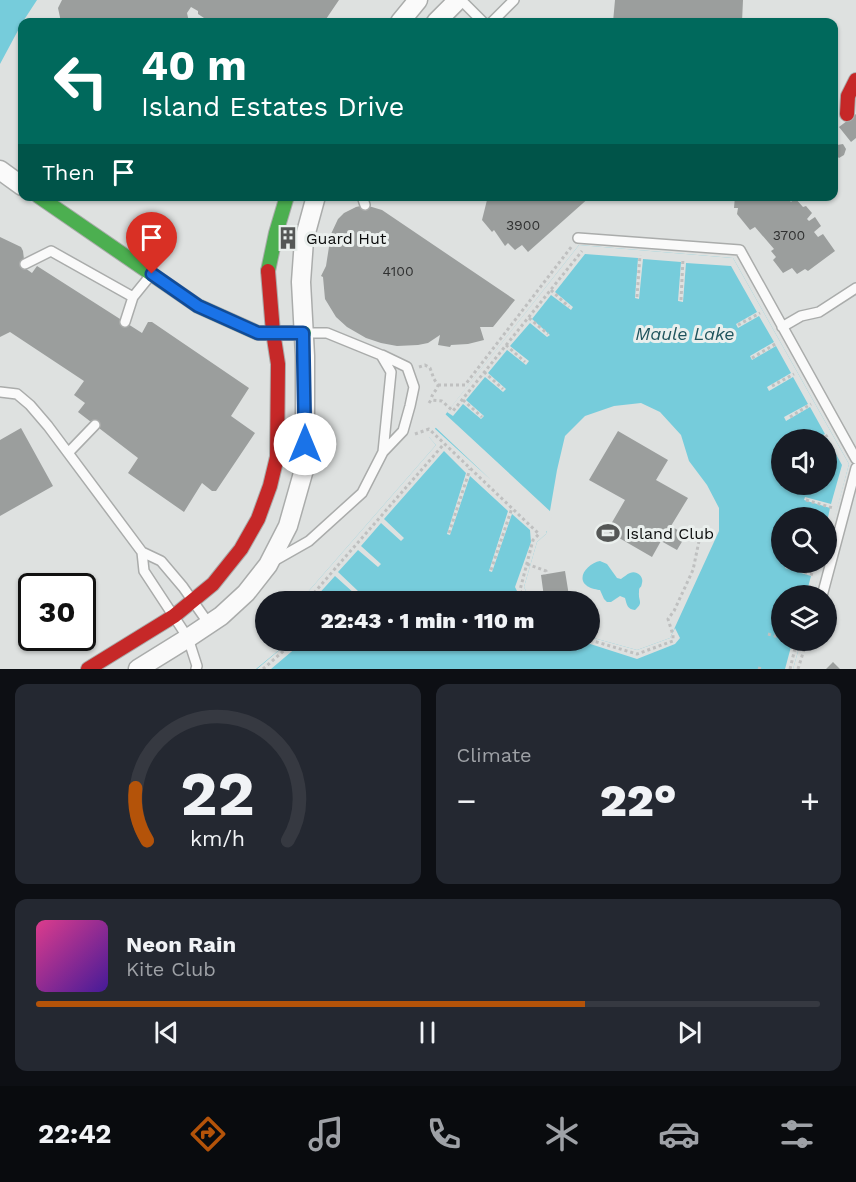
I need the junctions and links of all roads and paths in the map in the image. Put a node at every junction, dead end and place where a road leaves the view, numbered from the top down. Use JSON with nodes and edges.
{"nodes":[{"id":1,"x":418,"y":0,"type":"edge"},
{"id":2,"x":459,"y":0,"type":"edge"},
{"id":3,"x":514,"y":0,"type":"edge"},
{"id":4,"x":403,"y":18,"type":"edge"},
{"id":5,"x":440,"y":18,"type":"edge"},
{"id":6,"x":479,"y":18,"type":"edge"},
{"id":7,"x":498,"y":18,"type":"edge"},
{"id":8,"x":856,"y":80,"type":"edge"},
{"id":9,"x":847,"y":114,"type":"dead end"},
{"id":10,"x":0,"y":170,"type":"edge"},
{"id":11,"x":18,"y":183,"type":"edge"},
{"id":12,"x":45,"y":201,"type":"edge"},
{"id":13,"x":286,"y":201,"type":"edge"},
{"id":14,"x":315,"y":201,"type":"edge"},
{"id":15,"x":578,"y":238,"type":"joint"},
{"id":16,"x":582,"y":250,"type":"dead end"},
{"id":17,"x":640,"y":255,"type":"dead end"},
{"id":18,"x":683,"y":258,"type":"dead end"},
{"id":19,"x":25,"y":264,"type":"dead end"},
{"id":20,"x":152,"y":274,"type":"junction"},
{"id":21,"x":856,"y":288,"type":"edge"},
{"id":22,"x":550,"y":290,"type":"junction"},
{"id":23,"x":133,"y":297,"type":"junction"},
{"id":24,"x":637,"y":297,"type":"dead end"},
{"id":25,"x":681,"y":300,"type":"dead end"},
{"id":26,"x":569,"y":307,"type":"dead end"},
{"id":27,"x":528,"y":317,"type":"junction"},
{"id":28,"x":764,"y":319,"type":"dead end"},
{"id":29,"x":125,"y":322,"type":"dead end"},
{"id":30,"x":738,"y":325,"type":"dead end"},
{"id":31,"x":782,"y":327,"type":"junction"},
{"id":32,"x":273,"y":332,"type":"junction"},
{"id":33,"x":303,"y":333,"type":"junction"},
{"id":34,"x":548,"y":334,"type":"dead end"},
{"id":35,"x":772,"y":334,"type":"dead end"},
{"id":36,"x":777,"y":343,"type":"junction"},
{"id":37,"x":506,"y":345,"type":"junction"},
{"id":38,"x":781,"y":350,"type":"dead end"},
{"id":39,"x":381,"y":355,"type":"junction"},
{"id":40,"x":752,"y":358,"type":"dead end"},
{"id":41,"x":525,"y":362,"type":"dead end"},
{"id":42,"x":416,"y":368,"type":"dead end"},
{"id":43,"x":484,"y":372,"type":"junction"},
{"id":44,"x":798,"y":381,"type":"dead end"},
{"id":45,"x":438,"y":385,"type":"junction"},
{"id":46,"x":772,"y":386,"type":"dead end"},
{"id":47,"x":503,"y":389,"type":"dead end"},
{"id":48,"x":0,"y":392,"type":"edge"},
{"id":49,"x":807,"y":396,"type":"dead end"},
{"id":50,"x":462,"y":400,"type":"junction"},
{"id":51,"x":482,"y":417,"type":"dead end"},
{"id":52,"x":790,"y":417,"type":"dead end"},
{"id":53,"x":96,"y":425,"type":"dead end"},
{"id":54,"x":422,"y":432,"type":"dead end"},
{"id":55,"x":444,"y":444,"type":"junction"},
{"id":56,"x":383,"y":452,"type":"junction"},
{"id":57,"x":68,"y":453,"type":"junction"},
{"id":58,"x":856,"y":459,"type":"edge"},
{"id":59,"x":856,"y":468,"type":"edge"},
{"id":60,"x":470,"y":469,"type":"junction"},
{"id":61,"x":806,"y":500,"type":"dead end"},
{"id":62,"x":836,"y":501,"type":"dead end"},
{"id":63,"x":830,"y":507,"type":"edge"},
{"id":64,"x":834,"y":507,"type":"edge"},
{"id":65,"x":512,"y":508,"type":"junction"},
{"id":66,"x":449,"y":533,"type":"dead end"},
{"id":67,"x":699,"y":541,"type":"dead end"},
{"id":68,"x":142,"y":552,"type":"junction"},
{"id":69,"x":526,"y":564,"type":"junction"},
{"id":70,"x":268,"y":565,"type":"junction"},
{"id":71,"x":491,"y":570,"type":"dead end"},
{"id":72,"x":808,"y":573,"type":"edge"},
{"id":73,"x":545,"y":575,"type":"dead end"},
{"id":74,"x":815,"y":575,"type":"dead end"},
{"id":75,"x":825,"y":585,"type":"edge"},
{"id":76,"x":316,"y":591,"type":"edge"},
{"id":77,"x":520,"y":591,"type":"edge"},
{"id":78,"x":193,"y":601,"type":"junction"},
{"id":79,"x":174,"y":616,"type":"junction"},
{"id":80,"x":209,"y":624,"type":"junction"},
{"id":81,"x":768,"y":634,"type":"dead end"},
{"id":82,"x":771,"y":635,"type":"edge"},
{"id":83,"x":188,"y":638,"type":"junction"},
{"id":84,"x":600,"y":643,"type":"edge"},
{"id":85,"x":283,"y":651,"type":"edge"},
{"id":86,"x":794,"y":651,"type":"edge"},
{"id":87,"x":804,"y":651,"type":"edge"},
{"id":88,"x":88,"y":669,"type":"edge"},
{"id":89,"x":138,"y":669,"type":"edge"},
{"id":90,"x":196,"y":669,"type":"edge"},
{"id":91,"x":262,"y":669,"type":"edge"},
{"id":92,"x":790,"y":669,"type":"edge"},
{"id":93,"x":798,"y":669,"type":"edge"}],
"edges":[{"from":1,"to":4,"type":"street"},
{"from":2,"to":5,"type":"street"},
{"from":2,"to":6,"type":"lane"},
{"from":3,"to":7,"type":"lane"},
{"from":8,"to":9,"type":"street"},
{"from":10,"to":11,"type":"street"},
{"from":12,"to":20,"type":"street"},
{"from":13,"to":32,"type":"street"},
{"from":14,"to":33,"type":"street"},
{"from":15,"to":31,"type":"lane"},
{"from":15,"to":45,"type":"path"},
{"from":16,"to":22,"type":"path"},
{"from":17,"to":24,"type":"path"},
{"from":18,"to":25,"type":"path"},
{"from":19,"to":23,"type":"lane"},
{"from":20,"to":23,"type":"lane"},
{"from":20,"to":32,"type":"street"},
{"from":21,"to":31,"type":"lane"},
{"from":22,"to":26,"type":"path"},
{"from":22,"to":27,"type":"path"},
{"from":23,"to":29,"type":"lane"},
{"from":27,"to":34,"type":"path"},
{"from":27,"to":37,"type":"path"},
{"from":28,"to":30,"type":"path"},
{"from":31,"to":58,"type":"lane"},
{"from":32,"to":33,"type":"street"},
{"from":32,"to":78,"type":"street"},
{"from":33,"to":39,"type":"lane"},
{"from":33,"to":70,"type":"street"},
{"from":35,"to":36,"type":"path"},
{"from":36,"to":38,"type":"path"},
{"from":36,"to":40,"type":"path"},
{"from":37,"to":41,"type":"path"},
{"from":37,"to":43,"type":"path"},
{"from":39,"to":56,"type":"lane"},
{"from":39,"to":56,"type":"lane"},
{"from":42,"to":45,"type":"path"},
{"from":43,"to":47,"type":"path"},
{"from":43,"to":50,"type":"path"},
{"from":44,"to":46,"type":"path"},
{"from":45,"to":50,"type":"path"},
{"from":48,"to":57,"type":"lane"},
{"from":49,"to":52,"type":"path"},
{"from":50,"to":51,"type":"path"},
{"from":53,"to":57,"type":"lane"},
{"from":54,"to":55,"type":"path"},
{"from":55,"to":60,"type":"path"},
{"from":55,"to":76,"type":"path"},
{"from":56,"to":70,"type":"lane"},
{"from":57,"to":68,"type":"lane"},
{"from":59,"to":75,"type":"lane"},
{"from":60,"to":65,"type":"path"},
{"from":60,"to":66,"type":"path"},
{"from":61,"to":63,"type":"path"},
{"from":62,"to":64,"type":"path"},
{"from":65,"to":69,"type":"path"},
{"from":65,"to":71,"type":"path"},
{"from":67,"to":84,"type":"path"},
{"from":68,"to":78,"type":"lane"},
{"from":68,"to":79,"type":"lane"},
{"from":69,"to":73,"type":"path"},
{"from":69,"to":77,"type":"path"},
{"from":70,"to":80,"type":"street"},
{"from":72,"to":74,"type":"path"},
{"from":78,"to":79,"type":"street"},
{"from":78,"to":80,"type":"lane"},
{"from":79,"to":83,"type":"lane"},
{"from":79,"to":88,"type":"street"},
{"from":80,"to":83,"type":"street"},
{"from":81,"to":82,"type":"path"},
{"from":83,"to":89,"type":"street"},
{"from":83,"to":90,"type":"lane"},
{"from":85,"to":91,"type":"path"},
{"from":86,"to":92,"type":"path"},
{"from":87,"to":93,"type":"path"}]}
